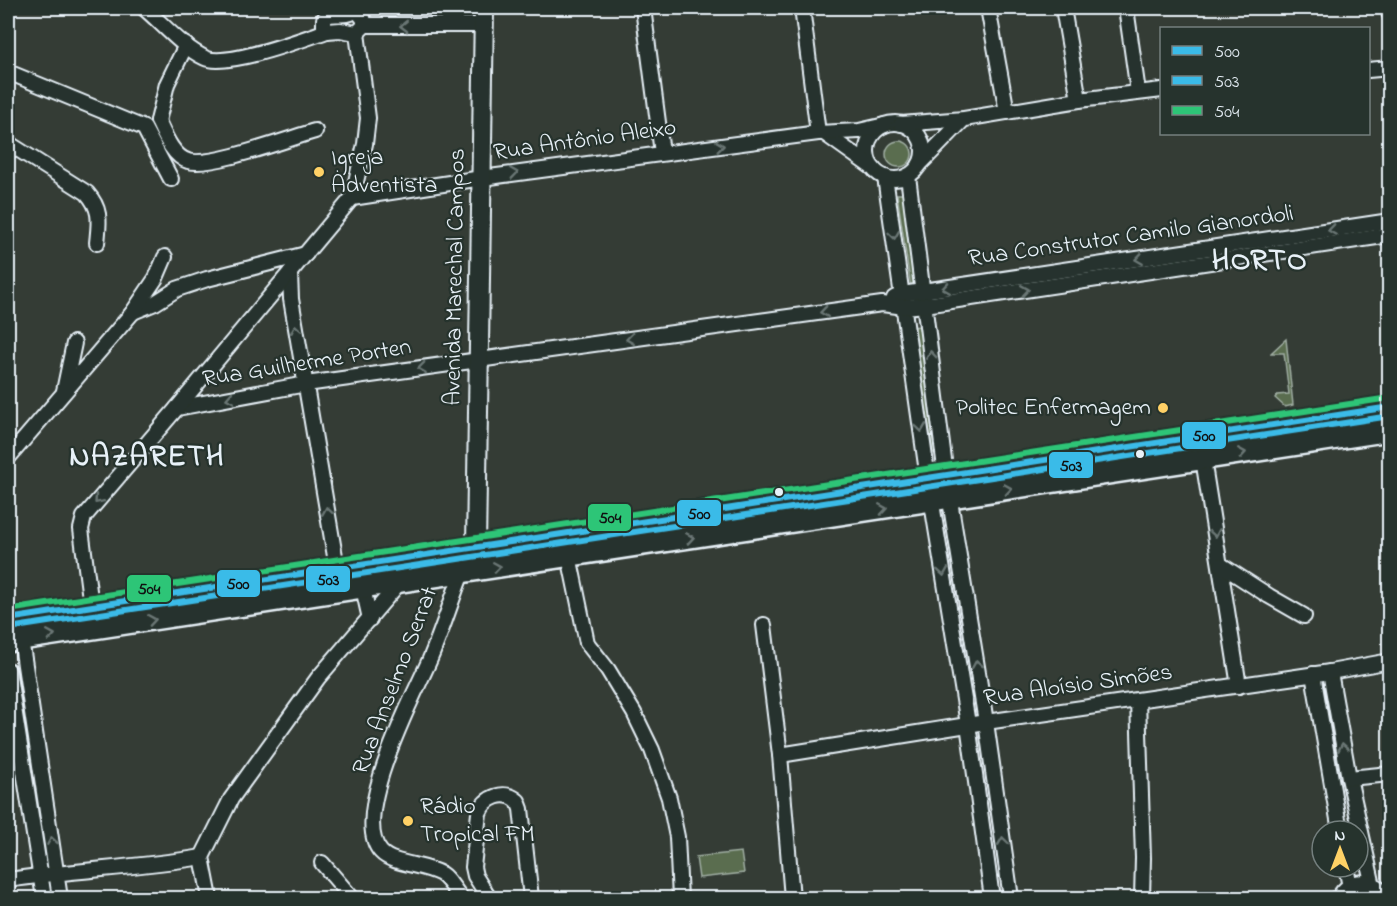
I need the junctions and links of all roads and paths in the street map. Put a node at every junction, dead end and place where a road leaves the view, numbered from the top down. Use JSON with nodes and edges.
{"nodes":[{"id":1,"x":144,"y":8,"type":"edge"},
{"id":2,"x":643,"y":8,"type":"edge"},
{"id":3,"x":802,"y":8,"type":"edge"},
{"id":4,"x":988,"y":8,"type":"edge"},
{"id":5,"x":1068,"y":8,"type":"edge"},
{"id":6,"x":1126,"y":8,"type":"edge"},
{"id":7,"x":1388,"y":8,"type":"edge"},
{"id":8,"x":358,"y":10,"type":"edge"},
{"id":9,"x":328,"y":11,"type":"edge"},
{"id":10,"x":1389,"y":15,"type":"edge"},
{"id":11,"x":484,"y":16,"type":"edge"},
{"id":12,"x":361,"y":29,"type":"junction"},
{"id":13,"x":327,"y":32,"type":"junction"},
{"id":14,"x":186,"y":45,"type":"junction"},
{"id":15,"x":1389,"y":68,"type":"edge"},
{"id":16,"x":1370,"y":70,"type":"edge"},
{"id":17,"x":8,"y":72,"type":"edge"},
{"id":18,"x":1160,"y":90,"type":"edge"},
{"id":19,"x":1138,"y":92,"type":"junction"},
{"id":20,"x":1079,"y":100,"type":"junction"},
{"id":21,"x":1007,"y":112,"type":"junction"},
{"id":22,"x":964,"y":119,"type":"junction"},
{"id":23,"x":158,"y":121,"type":"junction"},
{"id":24,"x":901,"y":124,"type":"junction"},
{"id":25,"x":885,"y":125,"type":"junction"},
{"id":26,"x":144,"y":128,"type":"junction"},
{"id":27,"x":315,"y":131,"type":"dead end"},
{"id":28,"x":821,"y":133,"type":"junction"},
{"id":29,"x":8,"y":142,"type":"edge"},
{"id":30,"x":662,"y":153,"type":"junction"},
{"id":31,"x":920,"y":164,"type":"junction"},
{"id":32,"x":873,"y":168,"type":"junction"},
{"id":33,"x":908,"y":176,"type":"junction"},
{"id":34,"x":482,"y":177,"type":"junction"},
{"id":35,"x":885,"y":177,"type":"junction"},
{"id":36,"x":171,"y":179,"type":"dead end"},
{"id":37,"x":352,"y":198,"type":"junction"},
{"id":38,"x":1389,"y":221,"type":"edge"},
{"id":39,"x":1389,"y":235,"type":"edge"},
{"id":40,"x":97,"y":243,"type":"dead end"},
{"id":41,"x":306,"y":254,"type":"junction"},
{"id":42,"x":165,"y":257,"type":"dead end"},
{"id":43,"x":290,"y":274,"type":"junction"},
{"id":44,"x":268,"y":297,"type":"junction"},
{"id":45,"x":924,"y":298,"type":"junction"},
{"id":46,"x":291,"y":299,"type":"junction"},
{"id":47,"x":903,"y":301,"type":"junction"},
{"id":48,"x":133,"y":312,"type":"junction"},
{"id":49,"x":74,"y":343,"type":"dead end"},
{"id":50,"x":480,"y":360,"type":"junction"},
{"id":51,"x":306,"y":384,"type":"junction"},
{"id":52,"x":64,"y":394,"type":"junction"},
{"id":53,"x":1389,"y":407,"type":"edge"},
{"id":54,"x":177,"y":408,"type":"junction"},
{"id":55,"x":1389,"y":430,"type":"edge"},
{"id":56,"x":8,"y":458,"type":"edge"},
{"id":57,"x":1203,"y":459,"type":"junction"},
{"id":58,"x":937,"y":477,"type":"junction"},
{"id":59,"x":941,"y":500,"type":"junction"},
{"id":60,"x":476,"y":547,"type":"junction"},
{"id":61,"x":569,"y":556,"type":"junction"},
{"id":62,"x":1221,"y":565,"type":"junction"},
{"id":63,"x":337,"y":568,"type":"junction"},
{"id":64,"x":462,"y":573,"type":"junction"},
{"id":65,"x":439,"y":576,"type":"junction"},
{"id":66,"x":400,"y":582,"type":"junction"},
{"id":67,"x":363,"y":588,"type":"junction"},
{"id":68,"x":92,"y":606,"type":"junction"},
{"id":69,"x":1304,"y":616,"type":"dead end"},
{"id":70,"x":8,"y":619,"type":"edge"},
{"id":71,"x":370,"y":619,"type":"junction"},
{"id":72,"x":764,"y":625,"type":"dead end"},
{"id":73,"x":94,"y":629,"type":"junction"},
{"id":74,"x":14,"y":640,"type":"edge"},
{"id":75,"x":1389,"y":661,"type":"edge"},
{"id":76,"x":8,"y":670,"type":"edge"},
{"id":77,"x":1330,"y":672,"type":"junction"},
{"id":78,"x":1313,"y":674,"type":"junction"},
{"id":79,"x":1239,"y":686,"type":"junction"},
{"id":80,"x":1138,"y":700,"type":"junction"},
{"id":81,"x":986,"y":722,"type":"junction"},
{"id":82,"x":968,"y":724,"type":"junction"},
{"id":83,"x":780,"y":759,"type":"junction"},
{"id":84,"x":1389,"y":774,"type":"edge"},
{"id":85,"x":1349,"y":778,"type":"junction"},
{"id":86,"x":1338,"y":819,"type":"edge"},
{"id":87,"x":202,"y":857,"type":"junction"},
{"id":88,"x":322,"y":863,"type":"dead end"},
{"id":89,"x":57,"y":874,"type":"junction"},
{"id":90,"x":40,"y":875,"type":"junction"},
{"id":91,"x":1343,"y":879,"type":"edge"},
{"id":92,"x":8,"y":880,"type":"edge"},
{"id":93,"x":1381,"y":892,"type":"edge"},
{"id":94,"x":1339,"y":895,"type":"edge"},
{"id":95,"x":44,"y":898,"type":"edge"},
{"id":96,"x":60,"y":898,"type":"edge"},
{"id":97,"x":210,"y":898,"type":"edge"},
{"id":98,"x":352,"y":898,"type":"edge"},
{"id":99,"x":461,"y":898,"type":"edge"},
{"id":100,"x":489,"y":898,"type":"edge"},
{"id":101,"x":531,"y":898,"type":"edge"},
{"id":102,"x":680,"y":898,"type":"edge"},
{"id":103,"x":792,"y":898,"type":"edge"},
{"id":104,"x":993,"y":898,"type":"edge"},
{"id":105,"x":1011,"y":898,"type":"edge"},
{"id":106,"x":1142,"y":898,"type":"edge"}],
"edges":[{"from":1,"to":14,"type":"street"},
{"from":2,"to":30,"type":"street"},
{"from":3,"to":28,"type":"street"},
{"from":4,"to":21,"type":"street"},
{"from":5,"to":20,"type":"street"},
{"from":6,"to":19,"type":"street"},
{"from":7,"to":10,"type":"street"},
{"from":8,"to":9,"type":"street"},
{"from":8,"to":12,"type":"street"},
{"from":9,"to":13,"type":"street"},
{"from":11,"to":12,"type":"street","one_way":true},
{"from":11,"to":34,"type":"street","name":"Avenida Marechal Campos"},
{"from":12,"to":13,"type":"street"},
{"from":12,"to":37,"type":"street"},
{"from":13,"to":14,"type":"street"},
{"from":14,"to":23,"type":"street"},
{"from":15,"to":16,"type":"street"},
{"from":17,"to":26,"type":"street"},
{"from":18,"to":19,"type":"street"},
{"from":19,"to":20,"type":"street"},
{"from":20,"to":21,"type":"street"},
{"from":21,"to":22,"type":"street"},
{"from":22,"to":24,"type":"street"},
{"from":22,"to":31,"type":"street"},
{"from":23,"to":26,"type":"street"},
{"from":23,"to":27,"type":"street"},
{"from":24,"to":25,"type":"street"},
{"from":24,"to":31,"type":"street"},
{"from":25,"to":28,"type":"street","name":"Rua Antônio Aleixo"},
{"from":25,"to":32,"type":"street"},
{"from":26,"to":36,"type":"street"},
{"from":30,"to":28,"type":"street","name":"Rua Antônio Aleixo","one_way":true},
{"from":28,"to":32,"type":"street"},
{"from":29,"to":40,"type":"street"},
{"from":34,"to":30,"type":"street","name":"Rua Antônio Aleixo","one_way":true},
{"from":31,"to":33,"type":"street"},
{"from":32,"to":35,"type":"street"},
{"from":33,"to":35,"type":"street"},
{"from":33,"to":45,"type":"street"},
{"from":34,"to":37,"type":"street","name":"Rua Antônio Aleixo"},
{"from":34,"to":50,"type":"street","name":"Avenida Marechal Campos"},
{"from":35,"to":47,"type":"street","one_way":true},
{"from":37,"to":41,"type":"street"},
{"from":38,"to":45,"type":"street","name":"Rua Construtor Camilo Gianordoli","one_way":true},
{"from":45,"to":39,"type":"street","name":"Rua Construtor Camilo Gianordoli","one_way":true},
{"from":41,"to":43,"type":"street"},
{"from":41,"to":48,"type":"street"},
{"from":42,"to":48,"type":"street"},
{"from":43,"to":44,"type":"street"},
{"from":43,"to":46,"type":"street"},
{"from":44,"to":46,"type":"street"},
{"from":44,"to":54,"type":"street"},
{"from":45,"to":47,"type":"street","name":"Rua Construtor Camilo Gianordoli"},
{"from":58,"to":45,"type":"street","one_way":true},
{"from":51,"to":46,"type":"street","one_way":true},
{"from":47,"to":50,"type":"street","name":"Rua Construtor Camilo Gianordoli","one_way":true},
{"from":47,"to":58,"type":"street","one_way":true},
{"from":48,"to":52,"type":"street"},
{"from":49,"to":52,"type":"street"},
{"from":50,"to":51,"type":"street","name":"Rua Guilherme Porten","one_way":true},
{"from":50,"to":60,"type":"street","name":"Avenida Marechal Campos"},
{"from":51,"to":54,"type":"street","name":"Rua Guilherme Porten","one_way":true},
{"from":63,"to":51,"type":"street","one_way":true},
{"from":52,"to":56,"type":"street"},
{"from":53,"to":58,"type":"main road"},
{"from":54,"to":68,"type":"street","one_way":true},
{"from":57,"to":55,"type":"main road","one_way":true},
{"from":59,"to":57,"type":"main road","one_way":true},
{"from":57,"to":62,"type":"street","one_way":true},
{"from":58,"to":59,"type":"street"},
{"from":58,"to":60,"type":"main road"},
{"from":61,"to":59,"type":"main road","one_way":true},
{"from":81,"to":59,"type":"street","one_way":true},
{"from":59,"to":82,"type":"street","one_way":true},
{"from":60,"to":63,"type":"main road"},
{"from":60,"to":65,"type":"main road"},
{"from":64,"to":61,"type":"main road","one_way":true},
{"from":61,"to":102,"type":"street"},
{"from":62,"to":69,"type":"street"},
{"from":62,"to":79,"type":"street"},
{"from":63,"to":68,"type":"main road"},
{"from":64,"to":65,"type":"main road"},
{"from":64,"to":99,"type":"street","name":"Rua Anselmo Serrat"},
{"from":65,"to":66,"type":"main road"},
{"from":66,"to":67,"type":"main road"},
{"from":66,"to":71,"type":"street"},
{"from":67,"to":71,"type":"street"},
{"from":73,"to":67,"type":"main road","one_way":true},
{"from":68,"to":70,"type":"main road"},
{"from":68,"to":73,"type":"street"},
{"from":71,"to":87,"type":"street"},
{"from":72,"to":83,"type":"street"},
{"from":74,"to":73,"type":"main road","one_way":true},
{"from":89,"to":74,"type":"street","one_way":true},
{"from":75,"to":77,"type":"street","name":"Rua Aloísio Simões"},
{"from":76,"to":90,"type":"street"},
{"from":77,"to":78,"type":"street","name":"Rua Aloísio Simões"},
{"from":85,"to":77,"type":"street","one_way":true},
{"from":78,"to":79,"type":"street","name":"Rua Aloísio Simões"},
{"from":78,"to":86,"type":"street"},
{"from":79,"to":80,"type":"street","name":"Rua Aloísio Simões"},
{"from":80,"to":81,"type":"street","name":"Rua Aloísio Simões"},
{"from":80,"to":106,"type":"street"},
{"from":81,"to":82,"type":"street","name":"Rua Aloísio Simões"},
{"from":105,"to":81,"type":"street","one_way":true},
{"from":82,"to":83,"type":"street","name":"Rua Aloísio Simões"},
{"from":82,"to":104,"type":"street"},
{"from":83,"to":103,"type":"street"},
{"from":84,"to":85,"type":"street"},
{"from":85,"to":93,"type":"street"},
{"from":87,"to":89,"type":"street"},
{"from":87,"to":97,"type":"street"},
{"from":88,"to":98,"type":"street"},
{"from":89,"to":90,"type":"street"},
{"from":89,"to":96,"type":"street"},
{"from":90,"to":92,"type":"street"},
{"from":90,"to":95,"type":"street"},
{"from":91,"to":94,"type":"street"},
{"from":93,"to":94,"type":"street"},
{"from":100,"to":101,"type":"street"}]}
